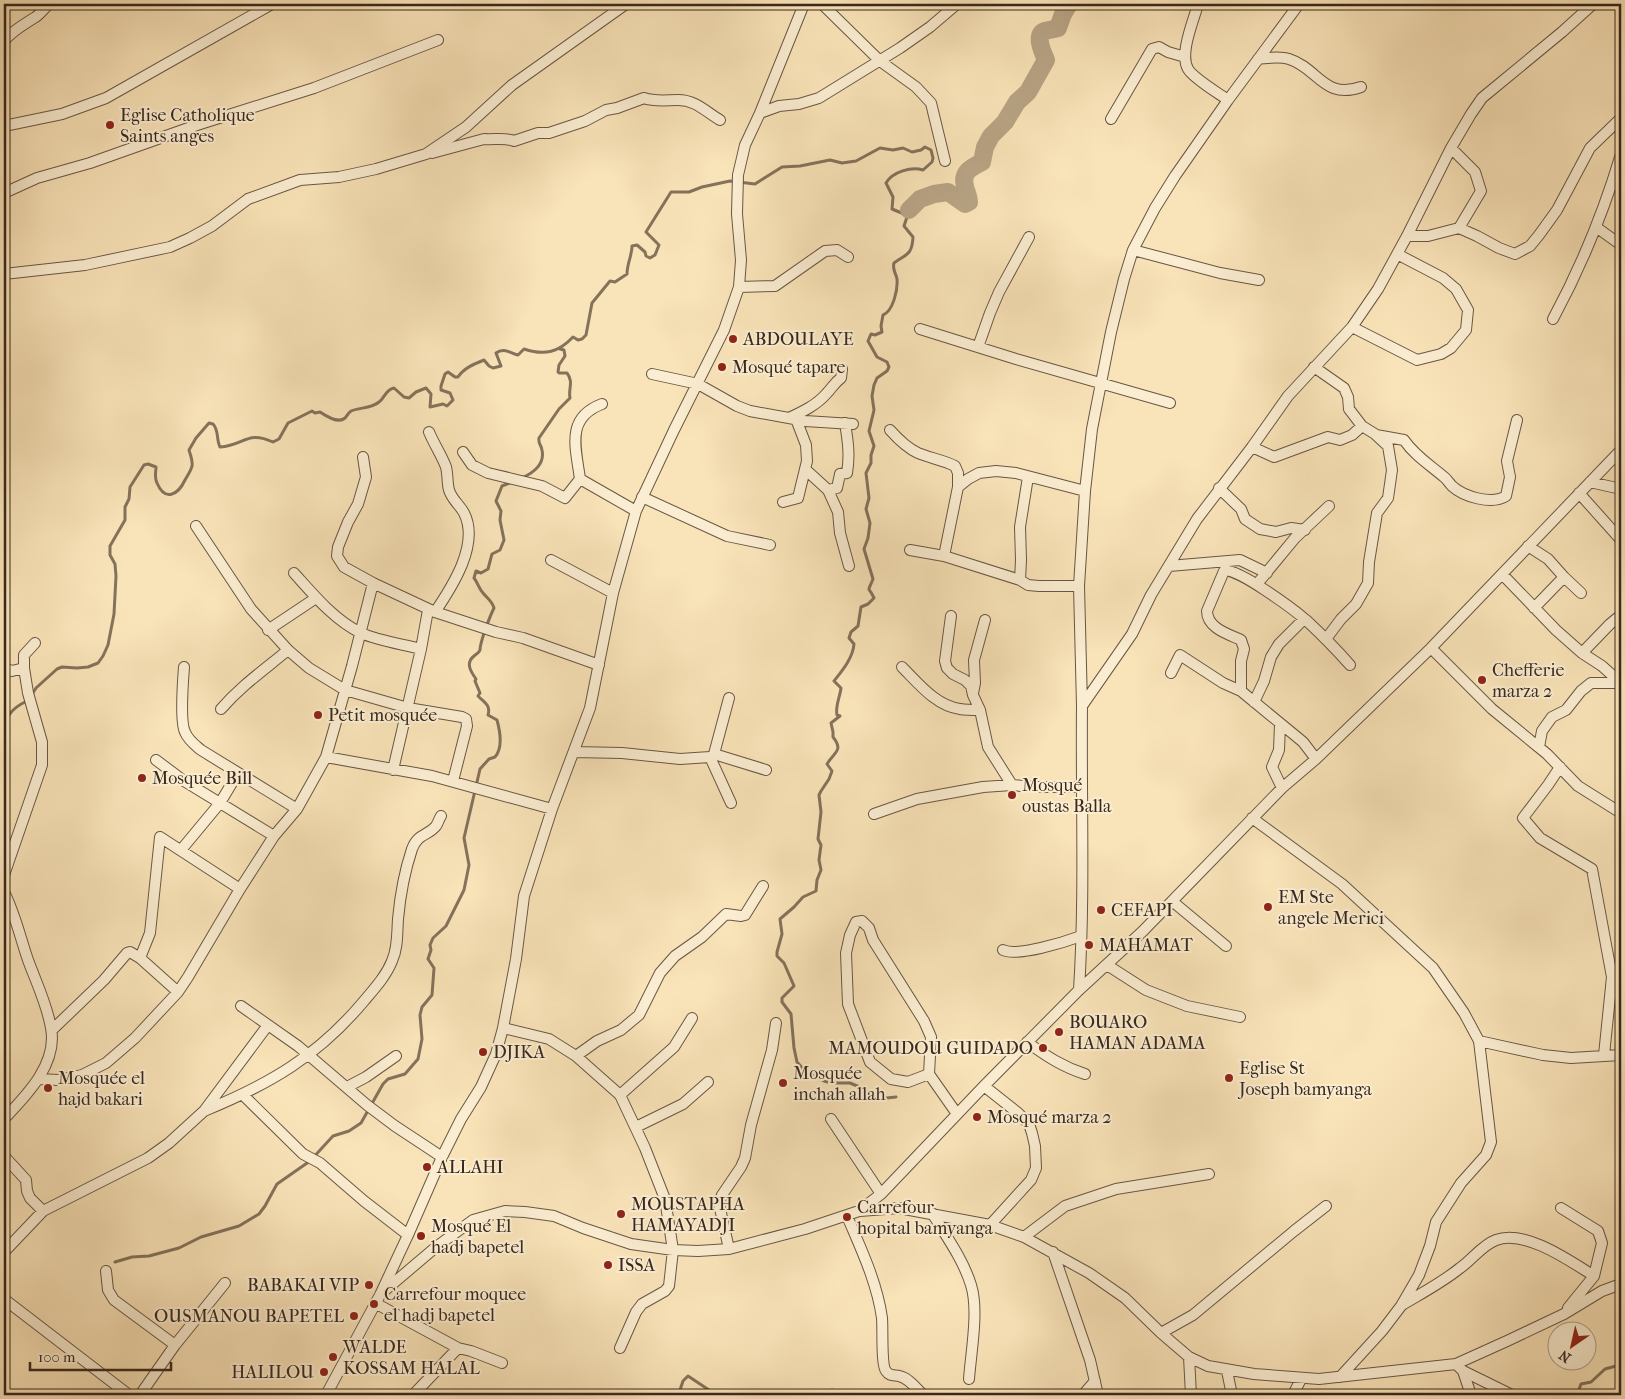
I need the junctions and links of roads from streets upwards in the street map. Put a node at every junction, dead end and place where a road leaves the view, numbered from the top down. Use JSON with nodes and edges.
{"nodes":[{"id":1,"x":49,"y":4,"type":"edge"},
{"id":2,"x":272,"y":4,"type":"edge"},
{"id":3,"x":626,"y":4,"type":"edge"},
{"id":4,"x":804,"y":4,"type":"edge"},
{"id":5,"x":822,"y":4,"type":"edge"},
{"id":6,"x":957,"y":4,"type":"edge"},
{"id":7,"x":1198,"y":4,"type":"edge"},
{"id":8,"x":1299,"y":4,"type":"edge"},
{"id":9,"x":1592,"y":4,"type":"edge"},
{"id":10,"x":438,"y":40,"type":"dead end"},
{"id":11,"x":4,"y":41,"type":"edge"},
{"id":12,"x":1185,"y":56,"type":"junction"},
{"id":13,"x":1258,"y":59,"type":"junction"},
{"id":14,"x":880,"y":61,"type":"junction"},
{"id":15,"x":1361,"y":87,"type":"dead end"},
{"id":16,"x":1228,"y":100,"type":"junction"},
{"id":17,"x":760,"y":113,"type":"junction"},
{"id":18,"x":1621,"y":118,"type":"edge"},
{"id":19,"x":1111,"y":119,"type":"dead end"},
{"id":20,"x":720,"y":120,"type":"dead end"},
{"id":21,"x":4,"y":126,"type":"edge"},
{"id":22,"x":1451,"y":148,"type":"junction"},
{"id":23,"x":426,"y":154,"type":"junction"},
{"id":24,"x":1621,"y":154,"type":"edge"},
{"id":25,"x":946,"y":161,"type":"dead end"},
{"id":26,"x":4,"y":193,"type":"edge"},
{"id":27,"x":1596,"y":227,"type":"junction"},
{"id":28,"x":1459,"y":228,"type":"junction"},
{"id":29,"x":1407,"y":236,"type":"junction"},
{"id":30,"x":1029,"y":237,"type":"dead end"},
{"id":31,"x":1621,"y":245,"type":"edge"},
{"id":32,"x":1133,"y":250,"type":"junction"},
{"id":33,"x":1397,"y":254,"type":"junction"},
{"id":34,"x":848,"y":257,"type":"dead end"},
{"id":35,"x":4,"y":274,"type":"edge"},
{"id":36,"x":1260,"y":280,"type":"dead end"},
{"id":37,"x":739,"y":286,"type":"junction"},
{"id":38,"x":1553,"y":320,"type":"dead end"},
{"id":39,"x":1352,"y":327,"type":"junction"},
{"id":40,"x":920,"y":329,"type":"dead end"},
{"id":41,"x":978,"y":347,"type":"junction"},
{"id":42,"x":1314,"y":367,"type":"junction"},
{"id":43,"x":842,"y":369,"type":"dead end"},
{"id":44,"x":652,"y":374,"type":"dead end"},
{"id":45,"x":1100,"y":383,"type":"junction"},
{"id":46,"x":698,"y":384,"type":"junction"},
{"id":47,"x":1170,"y":403,"type":"dead end"},
{"id":48,"x":602,"y":404,"type":"dead end"},
{"id":49,"x":792,"y":419,"type":"junction"},
{"id":50,"x":1516,"y":420,"type":"dead end"},
{"id":51,"x":1362,"y":426,"type":"junction"},
{"id":52,"x":890,"y":430,"type":"dead end"},
{"id":53,"x":429,"y":432,"type":"dead end"},
{"id":54,"x":1376,"y":434,"type":"junction"},
{"id":55,"x":1252,"y":447,"type":"junction"},
{"id":56,"x":1621,"y":450,"type":"edge"},
{"id":57,"x":463,"y":452,"type":"dead end"},
{"id":58,"x":362,"y":456,"type":"dead end"},
{"id":59,"x":805,"y":469,"type":"junction"},
{"id":60,"x":1028,"y":477,"type":"junction"},
{"id":61,"x":580,"y":479,"type":"junction"},
{"id":62,"x":1590,"y":482,"type":"junction"},
{"id":63,"x":958,"y":487,"type":"junction"},
{"id":64,"x":1219,"y":488,"type":"junction"},
{"id":65,"x":1621,"y":489,"type":"edge"},
{"id":66,"x":828,"y":490,"type":"junction"},
{"id":67,"x":1085,"y":491,"type":"junction"},
{"id":68,"x":1579,"y":493,"type":"junction"},
{"id":69,"x":642,"y":497,"type":"junction"},
{"id":70,"x":783,"y":502,"type":"dead end"},
{"id":71,"x":1330,"y":506,"type":"dead end"},
{"id":72,"x":636,"y":511,"type":"junction"},
{"id":73,"x":196,"y":526,"type":"dead end"},
{"id":74,"x":1305,"y":530,"type":"junction"},
{"id":75,"x":1621,"y":540,"type":"edge"},
{"id":76,"x":770,"y":545,"type":"dead end"},
{"id":77,"x":1528,"y":546,"type":"junction"},
{"id":78,"x":910,"y":550,"type":"dead end"},
{"id":79,"x":944,"y":556,"type":"junction"},
{"id":80,"x":551,"y":560,"type":"dead end"},
{"id":81,"x":849,"y":566,"type":"dead end"},
{"id":82,"x":1169,"y":566,"type":"junction"},
{"id":83,"x":294,"y":573,"type":"dead end"},
{"id":84,"x":1267,"y":573,"type":"junction"},
{"id":85,"x":1502,"y":574,"type":"junction"},
{"id":86,"x":1564,"y":577,"type":"junction"},
{"id":87,"x":1020,"y":580,"type":"junction"},
{"id":88,"x":373,"y":583,"type":"junction"},
{"id":89,"x":1257,"y":584,"type":"junction"},
{"id":90,"x":1079,"y":586,"type":"junction"},
{"id":91,"x":613,"y":593,"type":"junction"},
{"id":92,"x":1581,"y":593,"type":"dead end"},
{"id":93,"x":316,"y":598,"type":"junction"},
{"id":94,"x":1534,"y":608,"type":"junction"},
{"id":95,"x":431,"y":611,"type":"junction"},
{"id":96,"x":1621,"y":615,"type":"edge"},
{"id":97,"x":951,"y":616,"type":"dead end"},
{"id":98,"x":1304,"y":619,"type":"junction"},
{"id":99,"x":985,"y":620,"type":"dead end"},
{"id":100,"x":268,"y":630,"type":"junction"},
{"id":101,"x":361,"y":633,"type":"junction"},
{"id":102,"x":1326,"y":639,"type":"junction"},
{"id":103,"x":35,"y":643,"type":"dead end"},
{"id":104,"x":1431,"y":648,"type":"junction"},
{"id":105,"x":421,"y":649,"type":"junction"},
{"id":106,"x":288,"y":650,"type":"junction"},
{"id":107,"x":1582,"y":653,"type":"junction"},
{"id":108,"x":599,"y":665,"type":"junction"},
{"id":109,"x":1350,"y":665,"type":"dead end"},
{"id":110,"x":184,"y":667,"type":"dead end"},
{"id":111,"x":902,"y":667,"type":"dead end"},
{"id":112,"x":4,"y":668,"type":"edge"},
{"id":113,"x":24,"y":668,"type":"junction"},
{"id":114,"x":1171,"y":674,"type":"dead end"},
{"id":115,"x":1621,"y":683,"type":"edge"},
{"id":116,"x":345,"y":690,"type":"junction"},
{"id":117,"x":1241,"y":691,"type":"junction"},
{"id":118,"x":973,"y":695,"type":"junction"},
{"id":119,"x":729,"y":698,"type":"dead end"},
{"id":120,"x":1254,"y":702,"type":"junction"},
{"id":121,"x":1082,"y":706,"type":"junction"},
{"id":122,"x":408,"y":708,"type":"junction"},
{"id":123,"x":221,"y":710,"type":"dead end"},
{"id":124,"x":980,"y":710,"type":"junction"},
{"id":125,"x":1280,"y":724,"type":"junction"},
{"id":126,"x":1539,"y":747,"type":"junction"},
{"id":127,"x":574,"y":752,"type":"junction"},
{"id":128,"x":712,"y":755,"type":"junction"},
{"id":129,"x":326,"y":757,"type":"junction"},
{"id":130,"x":1316,"y":759,"type":"junction"},
{"id":131,"x":156,"y":760,"type":"dead end"},
{"id":132,"x":1560,"y":766,"type":"junction"},
{"id":133,"x":393,"y":770,"type":"junction"},
{"id":134,"x":766,"y":770,"type":"dead end"},
{"id":135,"x":238,"y":773,"type":"junction"},
{"id":136,"x":457,"y":783,"type":"junction"},
{"id":137,"x":1012,"y":785,"type":"junction"},
{"id":138,"x":1081,"y":787,"type":"junction"},
{"id":139,"x":1282,"y":788,"type":"junction"},
{"id":140,"x":220,"y":803,"type":"junction"},
{"id":141,"x":731,"y":804,"type":"dead end"},
{"id":142,"x":552,"y":809,"type":"junction"},
{"id":143,"x":297,"y":810,"type":"junction"},
{"id":144,"x":874,"y":814,"type":"dead end"},
{"id":145,"x":1621,"y":814,"type":"edge"},
{"id":146,"x":441,"y":816,"type":"dead end"},
{"id":147,"x":1252,"y":818,"type":"junction"},
{"id":148,"x":274,"y":836,"type":"junction"},
{"id":149,"x":181,"y":850,"type":"junction"},
{"id":150,"x":4,"y":875,"type":"edge"},
{"id":151,"x":763,"y":886,"type":"dead end"},
{"id":152,"x":240,"y":888,"type":"junction"},
{"id":153,"x":4,"y":892,"type":"edge"},
{"id":154,"x":1172,"y":901,"type":"junction"},
{"id":155,"x":1081,"y":936,"type":"junction"},
{"id":156,"x":1226,"y":946,"type":"dead end"},
{"id":157,"x":1003,"y":950,"type":"dead end"},
{"id":158,"x":140,"y":958,"type":"junction"},
{"id":159,"x":1107,"y":964,"type":"junction"},
{"id":160,"x":1079,"y":990,"type":"junction"},
{"id":161,"x":178,"y":992,"type":"junction"},
{"id":162,"x":241,"y":1006,"type":"dead end"},
{"id":163,"x":1240,"y":1017,"type":"dead end"},
{"id":164,"x":692,"y":1018,"type":"dead end"},
{"id":165,"x":776,"y":1023,"type":"dead end"},
{"id":166,"x":268,"y":1025,"type":"junction"},
{"id":167,"x":503,"y":1028,"type":"junction"},
{"id":168,"x":52,"y":1030,"type":"junction"},
{"id":169,"x":1479,"y":1041,"type":"junction"},
{"id":170,"x":1027,"y":1042,"type":"junction"},
{"id":171,"x":309,"y":1055,"type":"junction"},
{"id":172,"x":1604,"y":1055,"type":"junction"},
{"id":173,"x":1621,"y":1055,"type":"edge"},
{"id":174,"x":396,"y":1056,"type":"dead end"},
{"id":175,"x":576,"y":1056,"type":"junction"},
{"id":176,"x":929,"y":1074,"type":"junction"},
{"id":177,"x":1085,"y":1074,"type":"dead end"},
{"id":178,"x":40,"y":1078,"type":"junction"},
{"id":179,"x":708,"y":1082,"type":"dead end"},
{"id":180,"x":984,"y":1086,"type":"junction"},
{"id":181,"x":347,"y":1087,"type":"junction"},
{"id":182,"x":243,"y":1095,"type":"junction"},
{"id":183,"x":620,"y":1095,"type":"junction"},
{"id":184,"x":204,"y":1111,"type":"junction"},
{"id":185,"x":957,"y":1114,"type":"junction"},
{"id":186,"x":4,"y":1119,"type":"edge"},
{"id":187,"x":831,"y":1120,"type":"dead end"},
{"id":188,"x":636,"y":1128,"type":"junction"},
{"id":189,"x":4,"y":1156,"type":"edge"},
{"id":190,"x":442,"y":1157,"type":"junction"},
{"id":191,"x":1209,"y":1174,"type":"dead end"},
{"id":192,"x":881,"y":1194,"type":"junction"},
{"id":193,"x":1326,"y":1206,"type":"dead end"},
{"id":194,"x":1561,"y":1208,"type":"dead end"},
{"id":195,"x":43,"y":1211,"type":"junction"},
{"id":196,"x":859,"y":1211,"type":"junction"},
{"id":197,"x":932,"y":1213,"type":"junction"},
{"id":198,"x":847,"y":1216,"type":"junction"},
{"id":199,"x":990,"y":1225,"type":"junction"},
{"id":200,"x":408,"y":1235,"type":"junction"},
{"id":201,"x":1024,"y":1237,"type":"junction"},
{"id":202,"x":729,"y":1249,"type":"junction"},
{"id":203,"x":673,"y":1250,"type":"junction"},
{"id":204,"x":4,"y":1252,"type":"edge"},
{"id":205,"x":1053,"y":1252,"type":"junction"},
{"id":206,"x":106,"y":1271,"type":"dead end"},
{"id":207,"x":1594,"y":1276,"type":"junction"},
{"id":208,"x":225,"y":1284,"type":"dead end"},
{"id":209,"x":1621,"y":1284,"type":"edge"},
{"id":210,"x":4,"y":1299,"type":"edge"},
{"id":211,"x":377,"y":1299,"type":"junction"},
{"id":212,"x":1401,"y":1306,"type":"junction"},
{"id":213,"x":1564,"y":1314,"type":"junction"},
{"id":214,"x":1161,"y":1333,"type":"junction"},
{"id":215,"x":175,"y":1345,"type":"junction"},
{"id":216,"x":458,"y":1348,"type":"junction"},
{"id":217,"x":620,"y":1348,"type":"dead end"},
{"id":218,"x":1189,"y":1357,"type":"junction"},
{"id":219,"x":502,"y":1363,"type":"dead end"},
{"id":220,"x":1459,"y":1367,"type":"junction"},
{"id":221,"x":1227,"y":1371,"type":"junction"},
{"id":222,"x":1340,"y":1377,"type":"junction"},
{"id":223,"x":969,"y":1379,"type":"dead end"},
{"id":224,"x":1301,"y":1379,"type":"junction"},
{"id":225,"x":1095,"y":1381,"type":"junction"},
{"id":226,"x":414,"y":1394,"type":"edge"},
{"id":227,"x":129,"y":1395,"type":"edge"},
{"id":228,"x":140,"y":1395,"type":"edge"},
{"id":229,"x":326,"y":1395,"type":"edge"},
{"id":230,"x":923,"y":1395,"type":"edge"},
{"id":231,"x":1083,"y":1395,"type":"edge"},
{"id":232,"x":1098,"y":1395,"type":"edge"},
{"id":233,"x":1192,"y":1395,"type":"edge"},
{"id":234,"x":1232,"y":1395,"type":"edge"},
{"id":235,"x":1293,"y":1395,"type":"edge"},
{"id":236,"x":1472,"y":1395,"type":"edge"},
{"id":237,"x":1512,"y":1395,"type":"edge"}],
"edges":[{"from":1,"to":11,"type":"street"},
{"from":2,"to":21,"type":"street"},
{"from":3,"to":23,"type":"street"},
{"from":4,"to":17,"type":"street"},
{"from":5,"to":14,"type":"street"},
{"from":6,"to":14,"type":"street"},
{"from":7,"to":12,"type":"street"},
{"from":8,"to":13,"type":"street"},
{"from":9,"to":22,"type":"street"},
{"from":10,"to":26,"type":"street"},
{"from":12,"to":16,"type":"street"},
{"from":12,"to":19,"type":"street"},
{"from":13,"to":15,"type":"street"},
{"from":13,"to":16,"type":"street"},
{"from":14,"to":17,"type":"street"},
{"from":14,"to":25,"type":"street"},
{"from":16,"to":32,"type":"street"},
{"from":17,"to":37,"type":"street"},
{"from":18,"to":28,"type":"street"},
{"from":20,"to":23,"type":"street"},
{"from":22,"to":28,"type":"street"},
{"from":22,"to":29,"type":"street"},
{"from":23,"to":35,"type":"street"},
{"from":24,"to":27,"type":"street"},
{"from":27,"to":31,"type":"street"},
{"from":27,"to":38,"type":"street"},
{"from":28,"to":29,"type":"street"},
{"from":29,"to":33,"type":"street"},
{"from":30,"to":41,"type":"street"},
{"from":32,"to":36,"type":"street"},
{"from":32,"to":45,"type":"street"},
{"from":33,"to":39,"type":"street"},
{"from":33,"to":39,"type":"street"},
{"from":34,"to":37,"type":"street"},
{"from":37,"to":46,"type":"street"},
{"from":39,"to":42,"type":"street"},
{"from":40,"to":41,"type":"street"},
{"from":41,"to":45,"type":"street"},
{"from":42,"to":51,"type":"street"},
{"from":42,"to":55,"type":"street"},
{"from":43,"to":49,"type":"street"},
{"from":44,"to":46,"type":"street"},
{"from":45,"to":47,"type":"street"},
{"from":45,"to":67,"type":"street"},
{"from":46,"to":49,"type":"street"},
{"from":46,"to":69,"type":"street"},
{"from":48,"to":61,"type":"street"},
{"from":49,"to":59,"type":"street"},
{"from":49,"to":66,"type":"street"},
{"from":50,"to":54,"type":"street"},
{"from":51,"to":54,"type":"street"},
{"from":51,"to":55,"type":"street"},
{"from":52,"to":63,"type":"street"},
{"from":53,"to":95,"type":"street"},
{"from":54,"to":102,"type":"street"},
{"from":55,"to":64,"type":"street"},
{"from":56,"to":62,"type":"street"},
{"from":57,"to":61,"type":"street"},
{"from":58,"to":88,"type":"street"},
{"from":59,"to":66,"type":"street"},
{"from":59,"to":70,"type":"street"},
{"from":60,"to":63,"type":"street"},
{"from":60,"to":67,"type":"street"},
{"from":60,"to":87,"type":"street"},
{"from":61,"to":72,"type":"street"},
{"from":62,"to":65,"type":"street"},
{"from":62,"to":68,"type":"street"},
{"from":63,"to":79,"type":"street"},
{"from":64,"to":74,"type":"street"},
{"from":64,"to":82,"type":"street"},
{"from":66,"to":81,"type":"street"},
{"from":67,"to":90,"type":"street"},
{"from":68,"to":75,"type":"street"},
{"from":68,"to":77,"type":"street"},
{"from":69,"to":72,"type":"street"},
{"from":69,"to":76,"type":"street"},
{"from":71,"to":74,"type":"street"},
{"from":72,"to":91,"type":"street"},
{"from":73,"to":100,"type":"street"},
{"from":74,"to":84,"type":"street"},
{"from":77,"to":85,"type":"street"},
{"from":77,"to":86,"type":"street"},
{"from":78,"to":79,"type":"street"},
{"from":79,"to":87,"type":"street"},
{"from":80,"to":91,"type":"street"},
{"from":82,"to":84,"type":"street"},
{"from":82,"to":121,"type":"street"},
{"from":83,"to":93,"type":"street"},
{"from":84,"to":89,"type":"street"},
{"from":85,"to":94,"type":"street"},
{"from":85,"to":104,"type":"street"},
{"from":86,"to":92,"type":"street"},
{"from":86,"to":94,"type":"street"},
{"from":87,"to":90,"type":"street"},
{"from":88,"to":95,"type":"street"},
{"from":88,"to":101,"type":"street"},
{"from":89,"to":98,"type":"street"},
{"from":89,"to":117,"type":"street"},
{"from":90,"to":121,"type":"street"},
{"from":91,"to":108,"type":"street"},
{"from":93,"to":100,"type":"street"},
{"from":93,"to":101,"type":"street"},
{"from":94,"to":107,"type":"street"},
{"from":95,"to":105,"type":"street"},
{"from":95,"to":108,"type":"street"},
{"from":96,"to":107,"type":"street"},
{"from":97,"to":118,"type":"street"},
{"from":98,"to":102,"type":"street"},
{"from":98,"to":120,"type":"street"},
{"from":99,"to":118,"type":"street"},
{"from":100,"to":106,"type":"street"},
{"from":101,"to":105,"type":"street"},
{"from":101,"to":116,"type":"street"},
{"from":102,"to":109,"type":"street"},
{"from":103,"to":113,"type":"street"},
{"from":104,"to":126,"type":"street"},
{"from":104,"to":130,"type":"street"},
{"from":105,"to":122,"type":"street"},
{"from":106,"to":116,"type":"street"},
{"from":106,"to":123,"type":"street"},
{"from":107,"to":115,"type":"street"},
{"from":108,"to":127,"type":"street"},
{"from":110,"to":135,"type":"street"},
{"from":111,"to":124,"type":"street"},
{"from":112,"to":113,"type":"street"},
{"from":113,"to":150,"type":"street"},
{"from":114,"to":117,"type":"street"},
{"from":115,"to":126,"type":"street"},
{"from":116,"to":122,"type":"street"},
{"from":116,"to":129,"type":"street"},
{"from":117,"to":120,"type":"street"},
{"from":118,"to":124,"type":"street"},
{"from":119,"to":128,"type":"street"},
{"from":120,"to":125,"type":"street"},
{"from":121,"to":138,"type":"street"},
{"from":122,"to":133,"type":"street"},
{"from":122,"to":136,"type":"street"},
{"from":124,"to":137,"type":"street"},
{"from":125,"to":130,"type":"street"},
{"from":125,"to":139,"type":"street"},
{"from":126,"to":132,"type":"street"},
{"from":127,"to":128,"type":"street"},
{"from":127,"to":142,"type":"street"},
{"from":128,"to":134,"type":"street"},
{"from":128,"to":141,"type":"street"},
{"from":129,"to":133,"type":"street"},
{"from":129,"to":143,"type":"street"},
{"from":130,"to":139,"type":"street"},
{"from":131,"to":140,"type":"street"},
{"from":132,"to":145,"type":"street"},
{"from":132,"to":172,"type":"street"},
{"from":133,"to":136,"type":"street"},
{"from":135,"to":140,"type":"street"},
{"from":135,"to":143,"type":"street"},
{"from":136,"to":142,"type":"street"},
{"from":137,"to":138,"type":"street"},
{"from":137,"to":144,"type":"street"},
{"from":138,"to":155,"type":"street"},
{"from":139,"to":147,"type":"street"},
{"from":140,"to":148,"type":"street"},
{"from":140,"to":149,"type":"street"},
{"from":142,"to":167,"type":"street"},
{"from":143,"to":148,"type":"street"},
{"from":146,"to":171,"type":"street"},
{"from":147,"to":154,"type":"street"},
{"from":147,"to":169,"type":"street"},
{"from":148,"to":152,"type":"street"},
{"from":149,"to":152,"type":"street"},
{"from":149,"to":158,"type":"street"},
{"from":151,"to":175,"type":"street"},
{"from":152,"to":161,"type":"street"},
{"from":153,"to":168,"type":"street"},
{"from":154,"to":156,"type":"street"},
{"from":154,"to":159,"type":"street"},
{"from":155,"to":157,"type":"street"},
{"from":155,"to":160,"type":"street"},
{"from":158,"to":161,"type":"street"},
{"from":158,"to":168,"type":"street"},
{"from":159,"to":160,"type":"street"},
{"from":159,"to":163,"type":"street"},
{"from":160,"to":170,"type":"street"},
{"from":161,"to":178,"type":"street"},
{"from":162,"to":166,"type":"street"},
{"from":164,"to":183,"type":"street"},
{"from":165,"to":202,"type":"street"},
{"from":166,"to":171,"type":"street"},
{"from":166,"to":184,"type":"street"},
{"from":167,"to":175,"type":"street"},
{"from":167,"to":190,"type":"street"},
{"from":168,"to":178,"type":"street"},
{"from":169,"to":172,"type":"street"},
{"from":169,"to":212,"type":"street"},
{"from":170,"to":177,"type":"street"},
{"from":170,"to":180,"type":"street"},
{"from":171,"to":181,"type":"street"},
{"from":171,"to":182,"type":"street"},
{"from":172,"to":173,"type":"street"},
{"from":174,"to":181,"type":"street"},
{"from":175,"to":183,"type":"street"},
{"from":176,"to":176,"type":"street"},
{"from":176,"to":185,"type":"street"},
{"from":178,"to":186,"type":"street"},
{"from":179,"to":188,"type":"street"},
{"from":180,"to":185,"type":"street"},
{"from":180,"to":199,"type":"street"},
{"from":181,"to":190,"type":"street"},
{"from":182,"to":184,"type":"street"},
{"from":182,"to":200,"type":"street"},
{"from":183,"to":188,"type":"street"},
{"from":184,"to":195,"type":"street"},
{"from":185,"to":192,"type":"street"},
{"from":187,"to":192,"type":"street"},
{"from":188,"to":203,"type":"street"},
{"from":189,"to":195,"type":"street"},
{"from":190,"to":200,"type":"street"},
{"from":191,"to":201,"type":"street"},
{"from":192,"to":196,"type":"street"},
{"from":193,"to":214,"type":"street"},
{"from":194,"to":207,"type":"street"},
{"from":195,"to":204,"type":"street"},
{"from":196,"to":197,"type":"street"},
{"from":196,"to":198,"type":"street"},
{"from":197,"to":199,"type":"street"},
{"from":197,"to":223,"type":"street"},
{"from":198,"to":202,"type":"street"},
{"from":198,"to":230,"type":"street"},
{"from":199,"to":201,"type":"street"},
{"from":200,"to":211,"type":"street"},
{"from":201,"to":205,"type":"street"},
{"from":202,"to":203,"type":"street"},
{"from":203,"to":211,"type":"street"},
{"from":203,"to":217,"type":"street"},
{"from":205,"to":214,"type":"street"},
{"from":205,"to":225,"type":"street"},
{"from":206,"to":215,"type":"street"},
{"from":207,"to":212,"type":"street"},
{"from":207,"to":213,"type":"street"},
{"from":208,"to":215,"type":"street"},
{"from":209,"to":213,"type":"street"},
{"from":210,"to":227,"type":"street"},
{"from":211,"to":216,"type":"street"},
{"from":211,"to":229,"type":"street"},
{"from":212,"to":222,"type":"street"},
{"from":213,"to":220,"type":"street"},
{"from":214,"to":218,"type":"street"},
{"from":215,"to":228,"type":"street"},
{"from":216,"to":219,"type":"street"},
{"from":216,"to":226,"type":"street"},
{"from":218,"to":221,"type":"street"},
{"from":218,"to":233,"type":"street"},
{"from":220,"to":222,"type":"street"},
{"from":220,"to":236,"type":"street"},
{"from":220,"to":237,"type":"street"},
{"from":221,"to":224,"type":"street"},
{"from":221,"to":234,"type":"street"},
{"from":222,"to":224,"type":"street"},
{"from":224,"to":235,"type":"street"},
{"from":225,"to":231,"type":"street"},
{"from":225,"to":232,"type":"street"}]}
